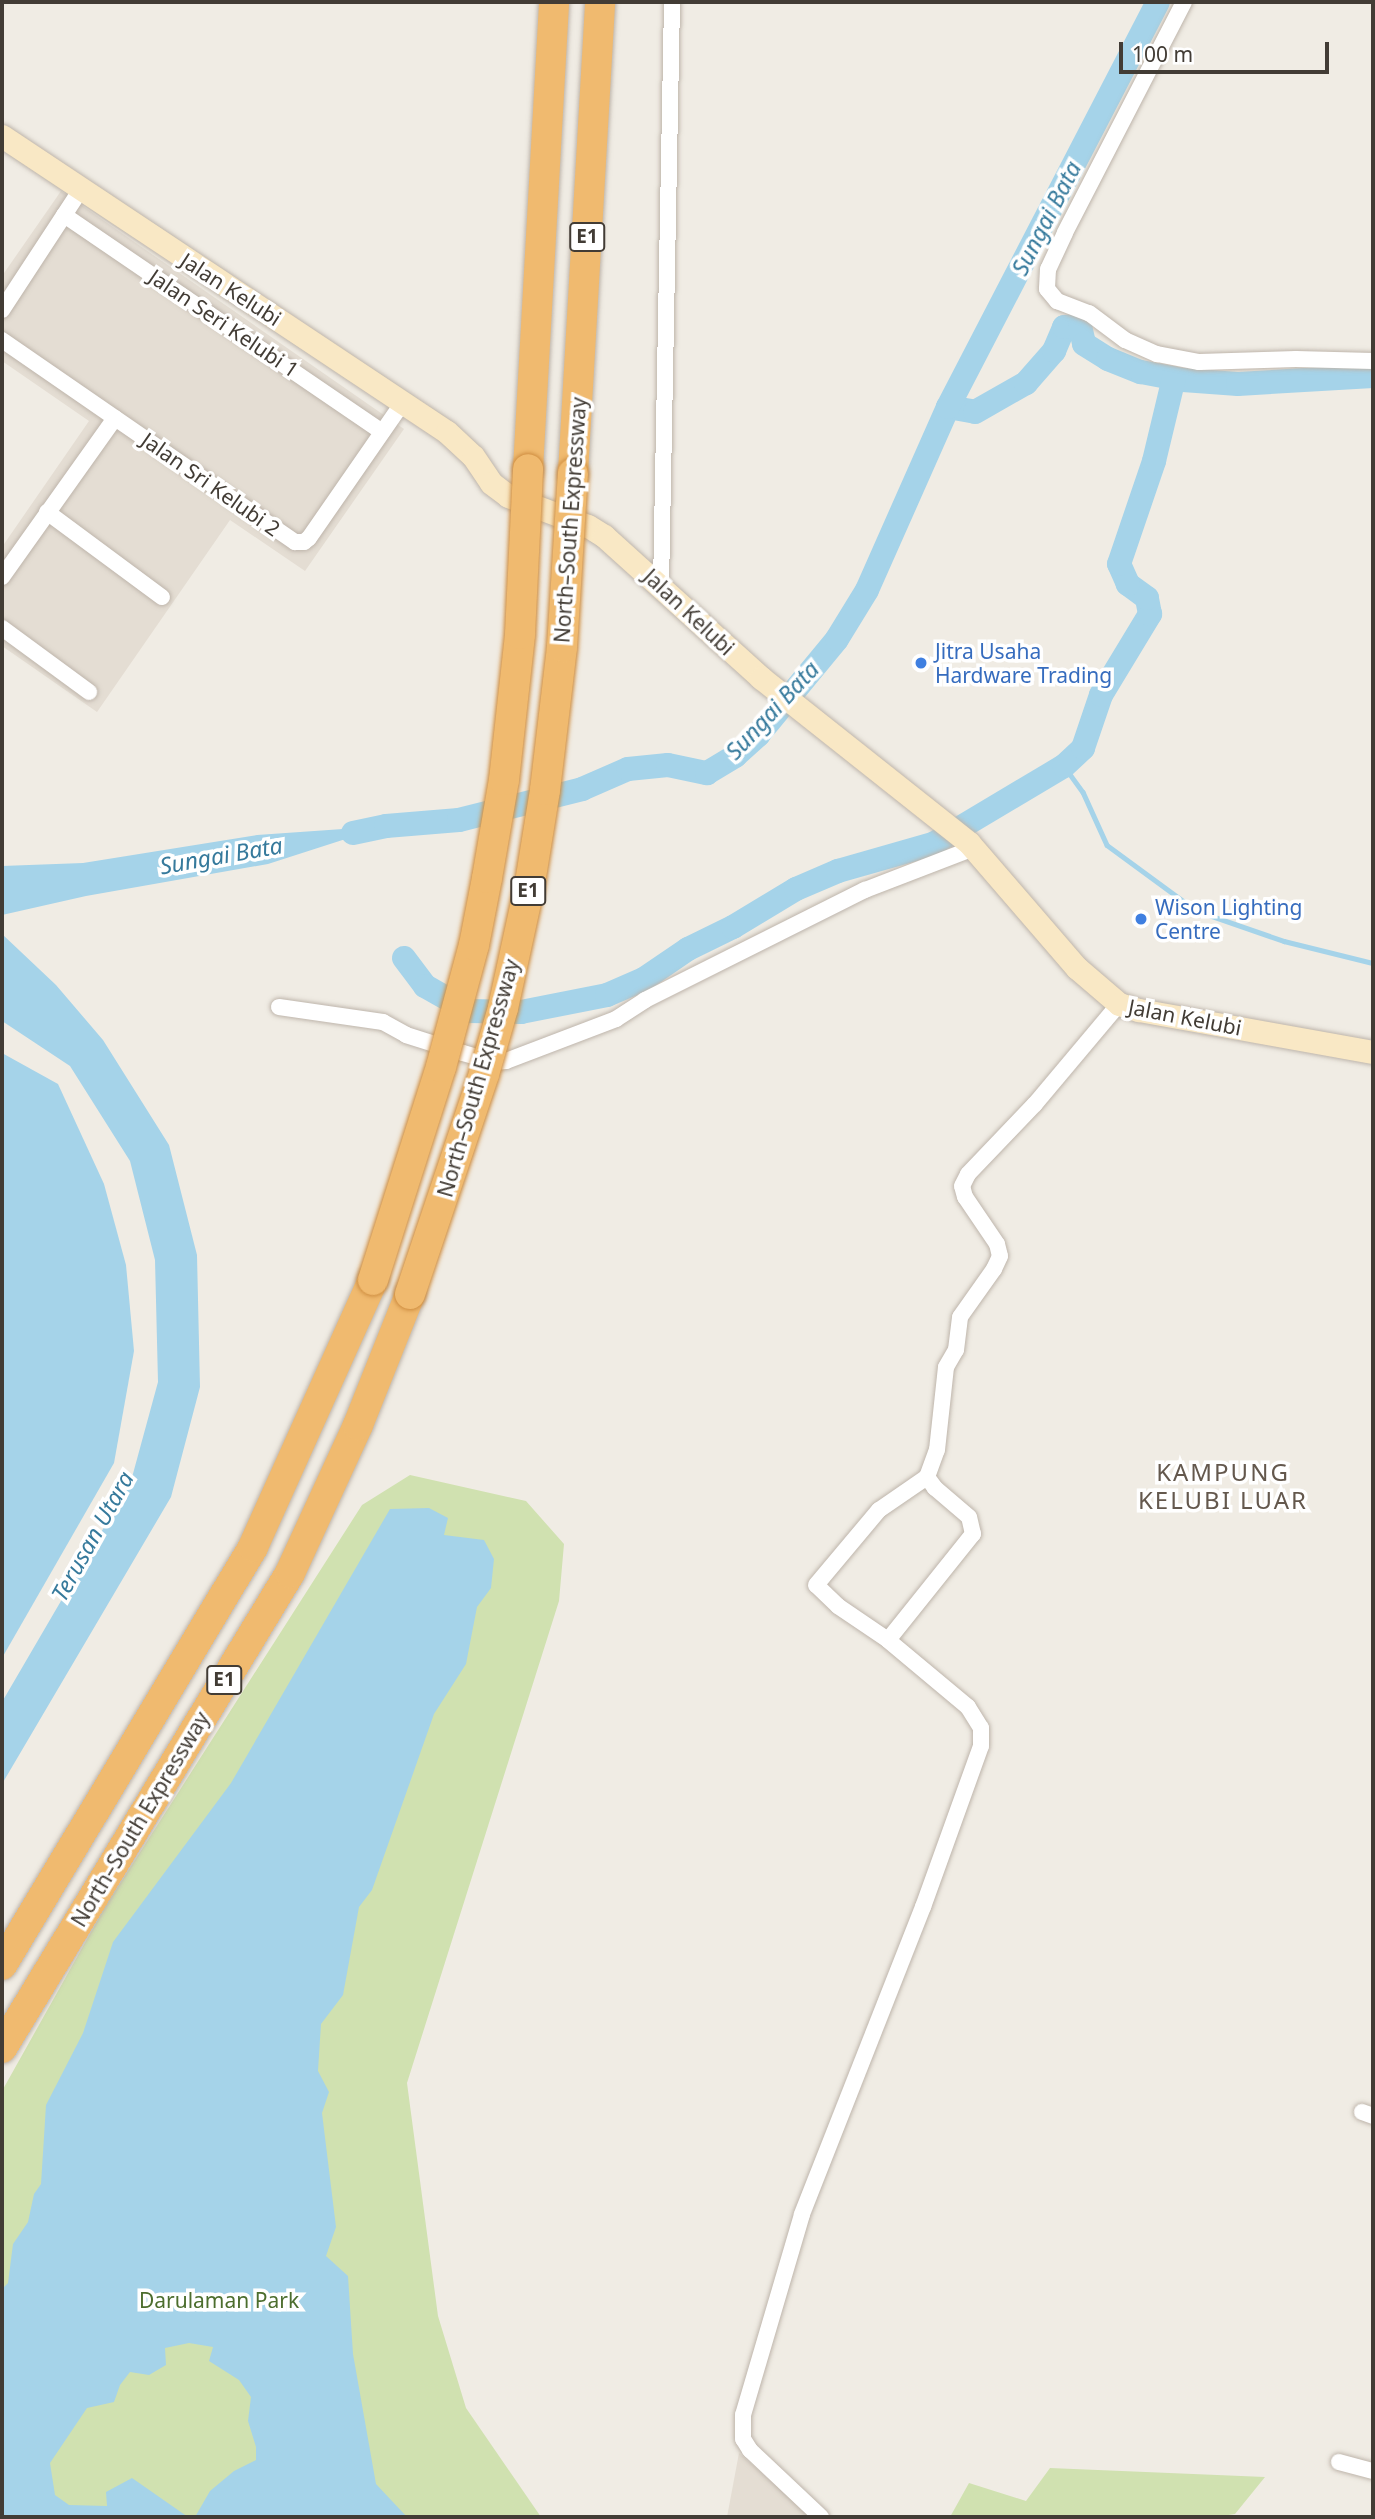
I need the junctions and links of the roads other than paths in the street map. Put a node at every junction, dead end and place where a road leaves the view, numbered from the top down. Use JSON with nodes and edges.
{"nodes":[{"id":1,"x":554,"y":2,"type":"edge"},
{"id":2,"x":600,"y":2,"type":"edge"},
{"id":3,"x":672,"y":2,"type":"edge"},
{"id":4,"x":1184,"y":2,"type":"edge"},
{"id":5,"x":2,"y":136,"type":"edge"},
{"id":6,"x":80,"y":191,"type":"junction"},
{"id":7,"x":64,"y":215,"type":"junction"},
{"id":8,"x":2,"y":310,"type":"edge"},
{"id":9,"x":2,"y":340,"type":"edge"},
{"id":10,"x":1373,"y":361,"type":"edge"},
{"id":11,"x":404,"y":401,"type":"junction"},
{"id":12,"x":115,"y":418,"type":"junction"},
{"id":13,"x":382,"y":432,"type":"junction"},
{"id":14,"x":47,"y":512,"type":"junction"},
{"id":15,"x":2,"y":577,"type":"edge"},
{"id":16,"x":661,"y":586,"type":"junction"},
{"id":17,"x":162,"y":597,"type":"dead end"},
{"id":18,"x":2,"y":628,"type":"edge"},
{"id":19,"x":89,"y":692,"type":"dead end"},
{"id":20,"x":971,"y":846,"type":"junction"},
{"id":21,"x":1119,"y":1004,"type":"junction"},
{"id":22,"x":279,"y":1007,"type":"dead end"},
{"id":23,"x":1373,"y":1052,"type":"edge"},
{"id":24,"x":927,"y":1477,"type":"junction"},
{"id":25,"x":888,"y":1640,"type":"junction"},
{"id":26,"x":2,"y":1965,"type":"edge"},
{"id":27,"x":2,"y":2048,"type":"edge"},
{"id":28,"x":1339,"y":2462,"type":"dead end"},
{"id":29,"x":1373,"y":2471,"type":"edge"},
{"id":30,"x":821,"y":2517,"type":"edge"}],
"edges":[{"from":1,"to":26,"type":"highway","name":"North–South Expressway","number":"E1","bridge":true},
{"from":2,"to":27,"type":"highway","name":"North–South Expressway","number":"E1","bridge":true},
{"from":3,"to":16,"type":"street"},
{"from":4,"to":10,"type":"street"},
{"from":5,"to":6,"type":"main road","name":"Jalan Kelubi"},
{"from":6,"to":7,"type":"street"},
{"from":6,"to":11,"type":"main road","name":"Jalan Kelubi"},
{"from":7,"to":8,"type":"street"},
{"from":7,"to":13,"type":"street","name":"Jalan Seri Kelubi 1"},
{"from":9,"to":12,"type":"street"},
{"from":11,"to":13,"type":"street","name":"Jalan Sri Kelubi 2"},
{"from":11,"to":16,"type":"main road","name":"Jalan Kelubi"},
{"from":12,"to":13,"type":"street","name":"Jalan Sri Kelubi 2"},
{"from":12,"to":14,"type":"street"},
{"from":14,"to":15,"type":"street"},
{"from":14,"to":17,"type":"street"},
{"from":16,"to":20,"type":"main road","name":"Jalan Kelubi"},
{"from":18,"to":19,"type":"street"},
{"from":20,"to":21,"type":"main road","name":"Jalan Kelubi"},
{"from":20,"to":22,"type":"street"},
{"from":21,"to":23,"type":"main road","name":"Jalan Kelubi"},
{"from":21,"to":24,"type":"street"},
{"from":24,"to":25,"type":"street"},
{"from":24,"to":25,"type":"street"},
{"from":25,"to":30,"type":"street"},
{"from":28,"to":29,"type":"street"}]}
